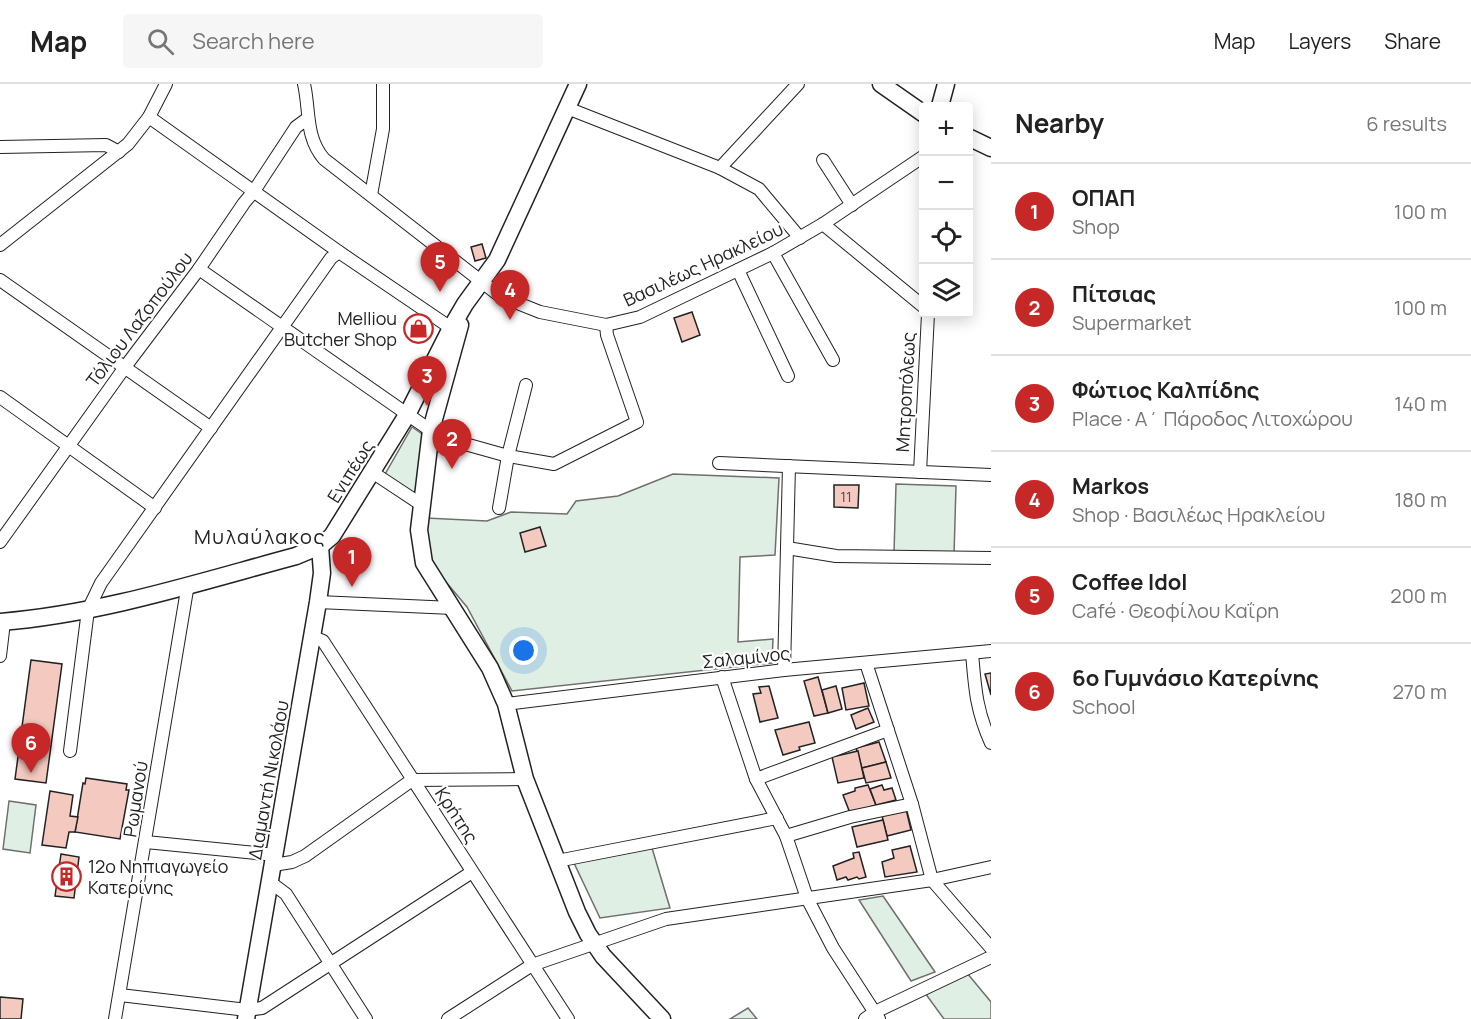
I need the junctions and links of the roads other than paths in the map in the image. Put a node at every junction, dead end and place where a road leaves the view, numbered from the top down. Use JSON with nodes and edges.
{"nodes":[{"id":1,"x":166,"y":84,"type":"edge"},
{"id":2,"x":303,"y":84,"type":"edge"},
{"id":3,"x":383,"y":84,"type":"edge"},
{"id":4,"x":578,"y":84,"type":"edge"},
{"id":5,"x":798,"y":84,"type":"edge"},
{"id":6,"x":881,"y":84,"type":"edge"},
{"id":7,"x":946,"y":84,"type":"edge"},
{"id":8,"x":941,"y":102,"type":"edge"},
{"id":9,"x":567,"y":108,"type":"junction"},
{"id":10,"x":919,"y":111,"type":"edge"},
{"id":11,"x":149,"y":117,"type":"junction"},
{"id":12,"x":307,"y":119,"type":"junction"},
{"id":13,"x":973,"y":139,"type":"edge"},
{"id":14,"x":0,"y":147,"type":"edge"},
{"id":15,"x":991,"y":148,"type":"edge"},
{"id":16,"x":119,"y":152,"type":"junction"},
{"id":17,"x":919,"y":159,"type":"edge"},
{"id":18,"x":823,"y":160,"type":"dead end"},
{"id":19,"x":720,"y":168,"type":"junction"},
{"id":20,"x":254,"y":191,"type":"junction"},
{"id":21,"x":371,"y":195,"type":"junction"},
{"id":22,"x":852,"y":205,"type":"junction"},
{"id":23,"x":823,"y":224,"type":"junction"},
{"id":24,"x":800,"y":238,"type":"junction"},
{"id":25,"x":0,"y":245,"type":"edge"},
{"id":26,"x":339,"y":252,"type":"junction"},
{"id":27,"x":773,"y":253,"type":"junction"},
{"id":28,"x":199,"y":269,"type":"junction"},
{"id":29,"x":738,"y":270,"type":"junction"},
{"id":30,"x":0,"y":280,"type":"edge"},
{"id":31,"x":481,"y":282,"type":"junction"},
{"id":32,"x":919,"y":303,"type":"edge"},
{"id":33,"x":465,"y":304,"type":"junction"},
{"id":34,"x":928,"y":318,"type":"edge"},
{"id":35,"x":606,"y":325,"type":"junction"},
{"id":36,"x":282,"y":327,"type":"junction"},
{"id":37,"x":451,"y":328,"type":"junction"},
{"id":38,"x":832,"y":360,"type":"dead end"},
{"id":39,"x":125,"y":368,"type":"junction"},
{"id":40,"x":788,"y":376,"type":"dead end"},
{"id":41,"x":526,"y":385,"type":"dead end"},
{"id":42,"x":0,"y":397,"type":"edge"},
{"id":43,"x":407,"y":415,"type":"junction"},
{"id":44,"x":211,"y":428,"type":"junction"},
{"id":45,"x":430,"y":430,"type":"junction"},
{"id":46,"x":69,"y":446,"type":"junction"},
{"id":47,"x":508,"y":456,"type":"junction"},
{"id":48,"x":719,"y":463,"type":"dead end"},
{"id":49,"x":789,"y":466,"type":"junction"},
{"id":50,"x":372,"y":472,"type":"junction"},
{"id":51,"x":920,"y":472,"type":"junction"},
{"id":52,"x":991,"y":475,"type":"edge"},
{"id":53,"x":422,"y":505,"type":"junction"},
{"id":54,"x":155,"y":508,"type":"junction"},
{"id":55,"x":500,"y":508,"type":"dead end"},
{"id":56,"x":2,"y":534,"type":"edge"},
{"id":57,"x":320,"y":546,"type":"junction"},
{"id":58,"x":787,"y":548,"type":"junction"},
{"id":59,"x":991,"y":558,"type":"edge"},
{"id":60,"x":189,"y":585,"type":"junction"},
{"id":61,"x":318,"y":602,"type":"junction"},
{"id":62,"x":453,"y":608,"type":"junction"},
{"id":63,"x":88,"y":610,"type":"junction"},
{"id":64,"x":2,"y":622,"type":"edge"},
{"id":65,"x":311,"y":636,"type":"junction"},
{"id":66,"x":0,"y":650,"type":"edge"},
{"id":67,"x":991,"y":651,"type":"edge"},
{"id":68,"x":972,"y":653,"type":"junction"},
{"id":69,"x":866,"y":663,"type":"junction"},
{"id":70,"x":783,"y":670,"type":"junction"},
{"id":71,"x":722,"y":677,"type":"junction"},
{"id":72,"x":506,"y":704,"type":"junction"},
{"id":73,"x":888,"y":730,"type":"junction"},
{"id":74,"x":991,"y":743,"type":"edge"},
{"id":75,"x":70,"y":751,"type":"dead end"},
{"id":76,"x":525,"y":779,"type":"junction"},
{"id":77,"x":756,"y":779,"type":"junction"},
{"id":78,"x":412,"y":780,"type":"junction"},
{"id":79,"x":912,"y":804,"type":"junction"},
{"id":80,"x":777,"y":818,"type":"junction"},
{"id":81,"x":786,"y":836,"type":"junction"},
{"id":82,"x":146,"y":842,"type":"junction"},
{"id":83,"x":274,"y":860,"type":"junction"},
{"id":84,"x":557,"y":861,"type":"junction"},
{"id":85,"x":991,"y":867,"type":"edge"},
{"id":86,"x":472,"y":872,"type":"junction"},
{"id":87,"x":932,"y":880,"type":"junction"},
{"id":88,"x":270,"y":882,"type":"junction"},
{"id":89,"x":807,"y":898,"type":"junction"},
{"id":90,"x":594,"y":945,"type":"junction"},
{"id":91,"x":991,"y":948,"type":"edge"},
{"id":92,"x":991,"y":957,"type":"edge"},
{"id":93,"x":330,"y":964,"type":"junction"},
{"id":94,"x":532,"y":965,"type":"junction"},
{"id":95,"x":120,"y":995,"type":"junction"},
{"id":96,"x":247,"y":1014,"type":"edge"},
{"id":97,"x":873,"y":1017,"type":"edge"},
{"id":98,"x":115,"y":1019,"type":"edge"},
{"id":99,"x":366,"y":1019,"type":"edge"},
{"id":100,"x":448,"y":1019,"type":"edge"},
{"id":101,"x":568,"y":1019,"type":"edge"},
{"id":102,"x":662,"y":1019,"type":"edge"}],
"edges":[{"from":1,"to":11,"type":"street"},
{"from":2,"to":12,"type":"street","name":"Βασιλέως Ηρακλείου"},
{"from":3,"to":21,"type":"street"},
{"from":4,"to":9,"type":"street","name":"Ενιπέως"},
{"from":5,"to":19,"type":"street"},
{"from":6,"to":10,"type":"street"},
{"from":7,"to":8,"type":"street"},
{"from":9,"to":19,"type":"street"},
{"from":9,"to":31,"type":"street","name":"Ενιπέως"},
{"from":11,"to":16,"type":"street"},
{"from":11,"to":20,"type":"street"},
{"from":12,"to":20,"type":"street","name":"Τόλιου Λαζοπούλου"},
{"from":12,"to":21,"type":"street","name":"Βασιλέως Ηρακλείου"},
{"from":13,"to":15,"type":"street"},
{"from":14,"to":16,"type":"street"},
{"from":16,"to":25,"type":"street"},
{"from":17,"to":22,"type":"street","name":"Βασιλέως Ηρακλείου"},
{"from":18,"to":22,"type":"street"},
{"from":19,"to":24,"type":"street"},
{"from":20,"to":26,"type":"street"},
{"from":20,"to":28,"type":"street","name":"Τόλιου Λαζοπούλου"},
{"from":21,"to":31,"type":"street","name":"Βασιλέως Ηρακλείου"},
{"from":22,"to":23,"type":"street","name":"Βασιλέως Ηρακλείου"},
{"from":23,"to":24,"type":"street","name":"Βασιλέως Ηρακλείου"},
{"from":23,"to":32,"type":"street"},
{"from":24,"to":27,"type":"street","name":"Βασιλέως Ηρακλείου"},
{"from":26,"to":36,"type":"street"},
{"from":26,"to":37,"type":"street"},
{"from":27,"to":29,"type":"street","name":"Βασιλέως Ηρακλείου"},
{"from":27,"to":38,"type":"street"},
{"from":28,"to":36,"type":"street"},
{"from":28,"to":39,"type":"street","name":"Τόλιου Λαζοπούλου"},
{"from":29,"to":35,"type":"street","name":"Βασιλέως Ηρακλείου"},
{"from":29,"to":40,"type":"street"},
{"from":30,"to":39,"type":"street"},
{"from":31,"to":33,"type":"street","name":"Ενιπέως"},
{"from":31,"to":35,"type":"street","name":"Βασιλέως Ηρακλείου"},
{"from":33,"to":37,"type":"street","name":"Ενιπέως"},
{"from":33,"to":45,"type":"street"},
{"from":34,"to":51,"type":"street","name":"Μητροπόλεως"},
{"from":35,"to":47,"type":"street"},
{"from":36,"to":43,"type":"street"},
{"from":36,"to":44,"type":"street"},
{"from":37,"to":43,"type":"street","name":"Ενιπέως"},
{"from":39,"to":44,"type":"street"},
{"from":39,"to":46,"type":"street","name":"Τόλιου Λαζοπούλου"},
{"from":41,"to":47,"type":"street"},
{"from":42,"to":46,"type":"street"},
{"from":43,"to":45,"type":"street"},
{"from":43,"to":50,"type":"street","name":"Ενιπέως"},
{"from":44,"to":54,"type":"street"},
{"from":45,"to":47,"type":"street"},
{"from":45,"to":53,"type":"street"},
{"from":46,"to":54,"type":"street"},
{"from":46,"to":56,"type":"street","name":"Τόλιου Λαζοπούλου"},
{"from":47,"to":55,"type":"street"},
{"from":48,"to":49,"type":"street"},
{"from":49,"to":51,"type":"street"},
{"from":49,"to":58,"type":"street"},
{"from":50,"to":53,"type":"street"},
{"from":50,"to":57,"type":"street","name":"Ενιπέως"},
{"from":51,"to":52,"type":"street"},
{"from":53,"to":62,"type":"street"},
{"from":54,"to":63,"type":"street"},
{"from":57,"to":60,"type":"street","name":"Ενιπέως"},
{"from":57,"to":61,"type":"street","name":"Διαμαντή Νικολάου"},
{"from":58,"to":59,"type":"street"},
{"from":58,"to":70,"type":"street"},
{"from":60,"to":63,"type":"street","name":"Ενιπέως"},
{"from":60,"to":82,"type":"street","name":"Ρωμανού"},
{"from":61,"to":62,"type":"street"},
{"from":61,"to":65,"type":"street","name":"Διαμαντή Νικολάου"},
{"from":62,"to":72,"type":"street"},
{"from":63,"to":64,"type":"street","name":"Ενιπέως"},
{"from":63,"to":75,"type":"street"},
{"from":64,"to":66,"type":"street"},
{"from":65,"to":78,"type":"street","name":"Κρήτης"},
{"from":65,"to":83,"type":"street","name":"Διαμαντή Νικολάου"},
{"from":67,"to":68,"type":"street","name":"Σαλαμίνος"},
{"from":68,"to":69,"type":"street","name":"Σαλαμίνος"},
{"from":68,"to":74,"type":"street"},
{"from":69,"to":70,"type":"street","name":"Σαλαμίνος"},
{"from":69,"to":73,"type":"street"},
{"from":70,"to":71,"type":"street","name":"Σαλαμίνος"},
{"from":71,"to":72,"type":"street","name":"Σαλαμίνος"},
{"from":71,"to":77,"type":"street"},
{"from":72,"to":76,"type":"street"},
{"from":73,"to":77,"type":"street"},
{"from":73,"to":79,"type":"street"},
{"from":76,"to":78,"type":"street"},
{"from":76,"to":84,"type":"street"},
{"from":77,"to":80,"type":"street"},
{"from":78,"to":83,"type":"street"},
{"from":78,"to":86,"type":"street","name":"Κρήτης"},
{"from":79,"to":81,"type":"street"},
{"from":79,"to":87,"type":"street"},
{"from":80,"to":81,"type":"street"},
{"from":80,"to":84,"type":"street"},
{"from":81,"to":89,"type":"street"},
{"from":82,"to":83,"type":"street"},
{"from":82,"to":95,"type":"street","name":"Ρωμανού"},
{"from":83,"to":88,"type":"street","name":"Διαμαντή Νικολάου"},
{"from":84,"to":90,"type":"street"},
{"from":85,"to":87,"type":"street"},
{"from":86,"to":93,"type":"street"},
{"from":86,"to":94,"type":"street","name":"Κρήτης"},
{"from":87,"to":89,"type":"street"},
{"from":87,"to":91,"type":"street"},
{"from":88,"to":93,"type":"street"},
{"from":88,"to":96,"type":"street","name":"Διαμαντή Νικολάου"},
{"from":89,"to":90,"type":"street"},
{"from":89,"to":97,"type":"street"},
{"from":90,"to":94,"type":"street"},
{"from":90,"to":102,"type":"street"},
{"from":92,"to":97,"type":"street"},
{"from":93,"to":96,"type":"street"},
{"from":93,"to":99,"type":"street"},
{"from":94,"to":100,"type":"street"},
{"from":94,"to":101,"type":"street","name":"Κρήτης"},
{"from":95,"to":96,"type":"street"},
{"from":95,"to":98,"type":"street","name":"Ρωμανού"}]}
